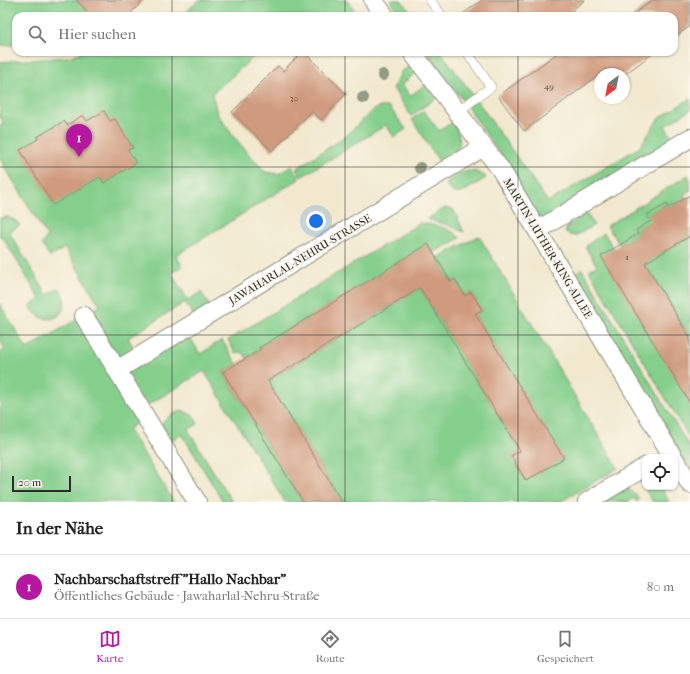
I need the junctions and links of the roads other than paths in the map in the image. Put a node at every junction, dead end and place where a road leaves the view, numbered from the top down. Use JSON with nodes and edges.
{"nodes":[{"id":1,"x":373,"y":0,"type":"edge"},
{"id":2,"x":430,"y":0,"type":"edge"},
{"id":3,"x":382,"y":12,"type":"edge"},
{"id":4,"x":439,"y":12,"type":"edge"},
{"id":5,"x":415,"y":56,"type":"edge"},
{"id":6,"x":470,"y":56,"type":"edge"},
{"id":7,"x":457,"y":112,"type":"junction"},
{"id":8,"x":690,"y":138,"type":"edge"},
{"id":9,"x":483,"y":147,"type":"junction"},
{"id":10,"x":538,"y":230,"type":"junction"},
{"id":11,"x":84,"y":316,"type":"dead end"},
{"id":12,"x":117,"y":370,"type":"junction"},
{"id":13,"x":669,"y":454,"type":"edge"},
{"id":14,"x":678,"y":467,"type":"edge"},
{"id":15,"x":642,"y":469,"type":"edge"},
{"id":16,"x":690,"y":484,"type":"edge"},
{"id":17,"x":197,"y":502,"type":"edge"},
{"id":18,"x":587,"y":502,"type":"edge"}],
"edges":[{"from":1,"to":3,"type":"street"},
{"from":2,"to":4,"type":"lane"},
{"from":5,"to":7,"type":"street","name":"MARTIN-LUTHER-KING-ALLEE"},
{"from":6,"to":7,"type":"lane"},
{"from":7,"to":9,"type":"street","name":"MARTIN-LUTHER-KING-ALLEE"},
{"from":8,"to":10,"type":"street"},
{"from":9,"to":10,"type":"street","name":"MARTIN-LUTHER-KING-ALLEE"},
{"from":9,"to":12,"type":"street","name":"JAWAHARLAL-NEHRU-STRASSE"},
{"from":10,"to":13,"type":"street","name":"MARTIN-LUTHER-KING-ALLEE"},
{"from":11,"to":12,"type":"street"},
{"from":12,"to":17,"type":"street"},
{"from":14,"to":16,"type":"street","name":"MARTIN-LUTHER-KING-ALLEE"},
{"from":15,"to":18,"type":"street"}]}
